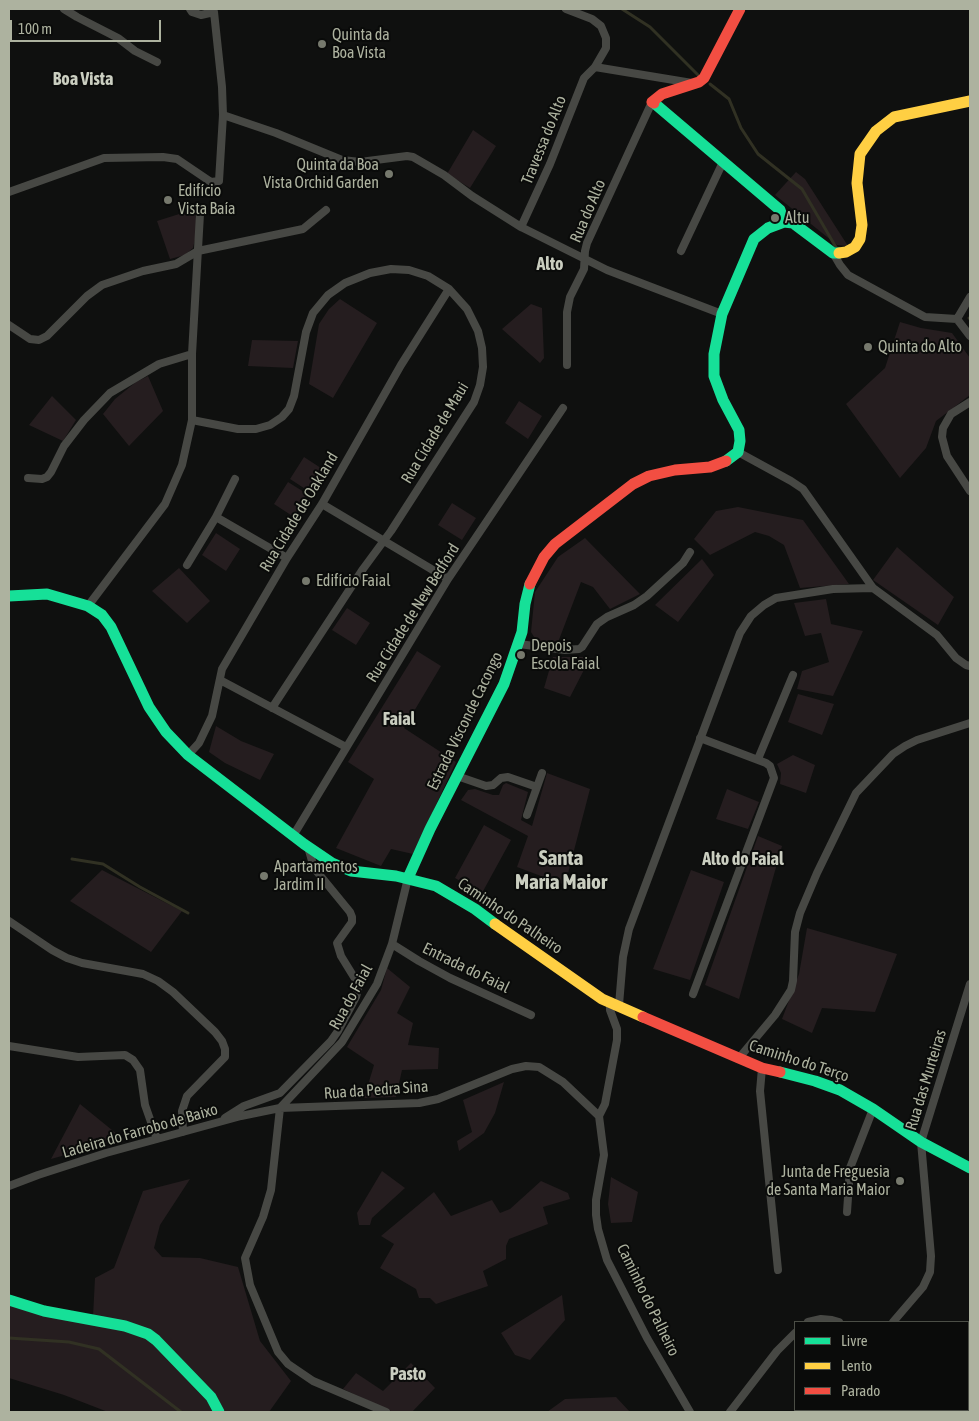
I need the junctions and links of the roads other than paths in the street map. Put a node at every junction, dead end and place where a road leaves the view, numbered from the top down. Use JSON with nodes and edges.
{"nodes":[{"id":1,"x":64,"y":9,"type":"edge"},
{"id":2,"x":190,"y":9,"type":"edge"},
{"id":3,"x":566,"y":9,"type":"edge"},
{"id":4,"x":740,"y":9,"type":"edge"},
{"id":5,"x":158,"y":62,"type":"dead end"},
{"id":6,"x":595,"y":67,"type":"junction"},
{"id":7,"x":693,"y":83,"type":"junction"},
{"id":8,"x":970,"y":101,"type":"edge"},
{"id":9,"x":652,"y":102,"type":"junction"},
{"id":10,"x":224,"y":115,"type":"junction"},
{"id":11,"x":723,"y":162,"type":"junction"},
{"id":12,"x":9,"y":192,"type":"edge"},
{"id":13,"x":326,"y":210,"type":"dead end"},
{"id":14,"x":200,"y":214,"type":"dead end"},
{"id":15,"x":784,"y":222,"type":"junction"},
{"id":16,"x":521,"y":227,"type":"junction"},
{"id":17,"x":198,"y":251,"type":"junction"},
{"id":18,"x":681,"y":251,"type":"dead end"},
{"id":19,"x":832,"y":253,"type":"junction"},
{"id":20,"x":585,"y":258,"type":"junction"},
{"id":21,"x":449,"y":289,"type":"junction"},
{"id":22,"x":970,"y":297,"type":"edge"},
{"id":23,"x":722,"y":314,"type":"junction"},
{"id":24,"x":957,"y":319,"type":"junction"},
{"id":25,"x":9,"y":325,"type":"edge"},
{"id":26,"x":970,"y":336,"type":"edge"},
{"id":27,"x":192,"y":354,"type":"junction"},
{"id":28,"x":566,"y":365,"type":"dead end"},
{"id":29,"x":970,"y":402,"type":"edge"},
{"id":30,"x":563,"y":408,"type":"dead end"},
{"id":31,"x":192,"y":420,"type":"junction"},
{"id":32,"x":738,"y":452,"type":"junction"},
{"id":33,"x":28,"y":478,"type":"dead end"},
{"id":34,"x":235,"y":479,"type":"dead end"},
{"id":35,"x":970,"y":491,"type":"edge"},
{"id":36,"x":322,"y":504,"type":"junction"},
{"id":37,"x":216,"y":517,"type":"junction"},
{"id":38,"x":384,"y":539,"type":"junction"},
{"id":39,"x":690,"y":552,"type":"dead end"},
{"id":40,"x":287,"y":558,"type":"junction"},
{"id":41,"x":187,"y":565,"type":"dead end"},
{"id":42,"x":448,"y":579,"type":"junction"},
{"id":43,"x":873,"y":588,"type":"junction"},
{"id":44,"x":9,"y":596,"type":"edge"},
{"id":45,"x":88,"y":606,"type":"junction"},
{"id":46,"x":519,"y":644,"type":"junction"},
{"id":47,"x":970,"y":666,"type":"edge"},
{"id":48,"x":793,"y":674,"type":"dead end"},
{"id":49,"x":220,"y":680,"type":"junction"},
{"id":50,"x":272,"y":708,"type":"junction"},
{"id":51,"x":970,"y":723,"type":"edge"},
{"id":52,"x":700,"y":738,"type":"junction"},
{"id":53,"x":346,"y":747,"type":"junction"},
{"id":54,"x":188,"y":755,"type":"junction"},
{"id":55,"x":758,"y":759,"type":"junction"},
{"id":56,"x":542,"y":773,"type":"dead end"},
{"id":57,"x":457,"y":776,"type":"junction"},
{"id":58,"x":537,"y":787,"type":"junction"},
{"id":59,"x":527,"y":815,"type":"dead end"},
{"id":60,"x":293,"y":836,"type":"junction"},
{"id":61,"x":308,"y":847,"type":"junction"},
{"id":62,"x":408,"y":878,"type":"junction"},
{"id":63,"x":9,"y":921,"type":"edge"},
{"id":64,"x":392,"y":944,"type":"junction"},
{"id":65,"x":970,"y":984,"type":"edge"},
{"id":66,"x":693,"y":994,"type":"dead end"},
{"id":67,"x":614,"y":1003,"type":"junction"},
{"id":68,"x":531,"y":1014,"type":"dead end"},
{"id":69,"x":9,"y":1046,"type":"edge"},
{"id":70,"x":738,"y":1058,"type":"junction"},
{"id":71,"x":762,"y":1068,"type":"junction"},
{"id":72,"x":280,"y":1108,"type":"junction"},
{"id":73,"x":873,"y":1109,"type":"junction"},
{"id":74,"x":600,"y":1116,"type":"junction"},
{"id":75,"x":219,"y":1122,"type":"junction"},
{"id":76,"x":183,"y":1132,"type":"junction"},
{"id":77,"x":157,"y":1139,"type":"junction"},
{"id":78,"x":921,"y":1142,"type":"junction"},
{"id":79,"x":970,"y":1168,"type":"edge"},
{"id":80,"x":9,"y":1186,"type":"edge"},
{"id":81,"x":848,"y":1212,"type":"dead end"},
{"id":82,"x":778,"y":1270,"type":"dead end"},
{"id":83,"x":9,"y":1300,"type":"edge"},
{"id":84,"x":812,"y":1321,"type":"edge"},
{"id":85,"x":836,"y":1321,"type":"edge"},
{"id":86,"x":894,"y":1321,"type":"edge"},
{"id":87,"x":794,"y":1334,"type":"edge"},
{"id":88,"x":219,"y":1412,"type":"edge"},
{"id":89,"x":386,"y":1412,"type":"edge"},
{"id":90,"x":690,"y":1412,"type":"edge"},
{"id":91,"x":730,"y":1412,"type":"edge"}],
"edges":[{"from":1,"to":5,"type":"street"},
{"from":2,"to":10,"type":"street"},
{"from":3,"to":6,"type":"street","name":"Travessa do Alto"},
{"from":4,"to":7,"type":"street"},
{"from":6,"to":7,"type":"street"},
{"from":6,"to":16,"type":"street","name":"Travessa do Alto"},
{"from":7,"to":9,"type":"street"},
{"from":8,"to":19,"type":"street"},
{"from":9,"to":11,"type":"street"},
{"from":9,"to":20,"type":"street","name":"Rua do Alto"},
{"from":10,"to":12,"type":"street"},
{"from":10,"to":16,"type":"street"},
{"from":11,"to":15,"type":"street"},
{"from":11,"to":18,"type":"street"},
{"from":13,"to":17,"type":"street"},
{"from":14,"to":17,"type":"street"},
{"from":15,"to":19,"type":"street"},
{"from":15,"to":23,"type":"street"},
{"from":16,"to":20,"type":"street"},
{"from":17,"to":25,"type":"street"},
{"from":17,"to":27,"type":"street"},
{"from":19,"to":24,"type":"street"},
{"from":20,"to":23,"type":"street"},
{"from":20,"to":28,"type":"street","name":"Rua do Alto"},
{"from":21,"to":31,"type":"street","name":"Rua Cidade de Maui"},
{"from":21,"to":36,"type":"street","name":"Rua Cidade de Oakland"},
{"from":21,"to":38,"type":"street","name":"Rua Cidade de Maui"},
{"from":22,"to":24,"type":"street"},
{"from":23,"to":32,"type":"street"},
{"from":24,"to":26,"type":"street"},
{"from":27,"to":31,"type":"street"},
{"from":27,"to":33,"type":"street"},
{"from":29,"to":35,"type":"street"},
{"from":30,"to":42,"type":"street","name":"Rua Cidade de New Bedford"},
{"from":31,"to":45,"type":"street"},
{"from":32,"to":43,"type":"street"},
{"from":32,"to":46,"type":"street","name":"Estrada Visconde Cacongo"},
{"from":34,"to":37,"type":"street"},
{"from":36,"to":38,"type":"street"},
{"from":36,"to":40,"type":"street","name":"Rua Cidade de Oakland"},
{"from":37,"to":40,"type":"street"},
{"from":37,"to":41,"type":"street"},
{"from":38,"to":42,"type":"street"},
{"from":38,"to":50,"type":"street","name":"Rua Cidade de Maui"},
{"from":39,"to":46,"type":"street"},
{"from":40,"to":49,"type":"street","name":"Rua Cidade de Oakland"},
{"from":42,"to":53,"type":"street","name":"Rua Cidade de New Bedford"},
{"from":43,"to":47,"type":"street"},
{"from":43,"to":52,"type":"street"},
{"from":44,"to":45,"type":"street","name":"Caminho do Palheiro"},
{"from":45,"to":54,"type":"street","name":"Caminho do Palheiro"},
{"from":46,"to":57,"type":"street","name":"Estrada Visconde Cacongo"},
{"from":48,"to":55,"type":"street"},
{"from":49,"to":50,"type":"street"},
{"from":49,"to":54,"type":"street","name":"Rua Cidade de Oakland"},
{"from":50,"to":53,"type":"street"},
{"from":51,"to":70,"type":"street"},
{"from":52,"to":55,"type":"street"},
{"from":52,"to":67,"type":"street"},
{"from":53,"to":60,"type":"street","name":"Rua Cidade de New Bedford"},
{"from":54,"to":60,"type":"street","name":"Caminho do Palheiro"},
{"from":55,"to":66,"type":"street"},
{"from":56,"to":58,"type":"street"},
{"from":57,"to":58,"type":"street"},
{"from":57,"to":62,"type":"street","name":"Estrada Visconde Cacongo"},
{"from":58,"to":59,"type":"street"},
{"from":60,"to":61,"type":"street","name":"Caminho do Palheiro"},
{"from":61,"to":62,"type":"street","name":"Caminho do Palheiro"},
{"from":61,"to":75,"type":"street"},
{"from":62,"to":64,"type":"street","name":"Rua do Faial"},
{"from":62,"to":67,"type":"street","name":"Caminho do Palheiro"},
{"from":63,"to":76,"type":"street"},
{"from":64,"to":68,"type":"street","name":"Entrada do Faial"},
{"from":64,"to":72,"type":"street","name":"Rua do Faial"},
{"from":65,"to":78,"type":"street","name":"Rua das Murteiras"},
{"from":67,"to":70,"type":"street","name":"Caminho do Terço"},
{"from":67,"to":74,"type":"street","name":"Caminho do Palheiro"},
{"from":69,"to":77,"type":"street"},
{"from":70,"to":71,"type":"street","name":"Caminho do Terço"},
{"from":71,"to":73,"type":"street","name":"Caminho do Terço"},
{"from":71,"to":82,"type":"street"},
{"from":72,"to":74,"type":"street","name":"Rua da Pedra Sina"},
{"from":72,"to":75,"type":"street","name":"Ladeira do Farrobo de Baixo"},
{"from":72,"to":89,"type":"street"},
{"from":73,"to":78,"type":"street","name":"Caminho do Terço"},
{"from":73,"to":81,"type":"street"},
{"from":74,"to":90,"type":"street","name":"Caminho do Palheiro"},
{"from":75,"to":76,"type":"street","name":"Ladeira do Farrobo de Baixo"},
{"from":76,"to":77,"type":"street","name":"Ladeira do Farrobo de Baixo"},
{"from":77,"to":80,"type":"street","name":"Ladeira do Farrobo de Baixo"},
{"from":78,"to":79,"type":"street","name":"Caminho do Terço"},
{"from":78,"to":86,"type":"street","name":"Rua das Murteiras"},
{"from":83,"to":88,"type":"street"},
{"from":84,"to":85,"type":"street"},
{"from":87,"to":91,"type":"street"}]}
